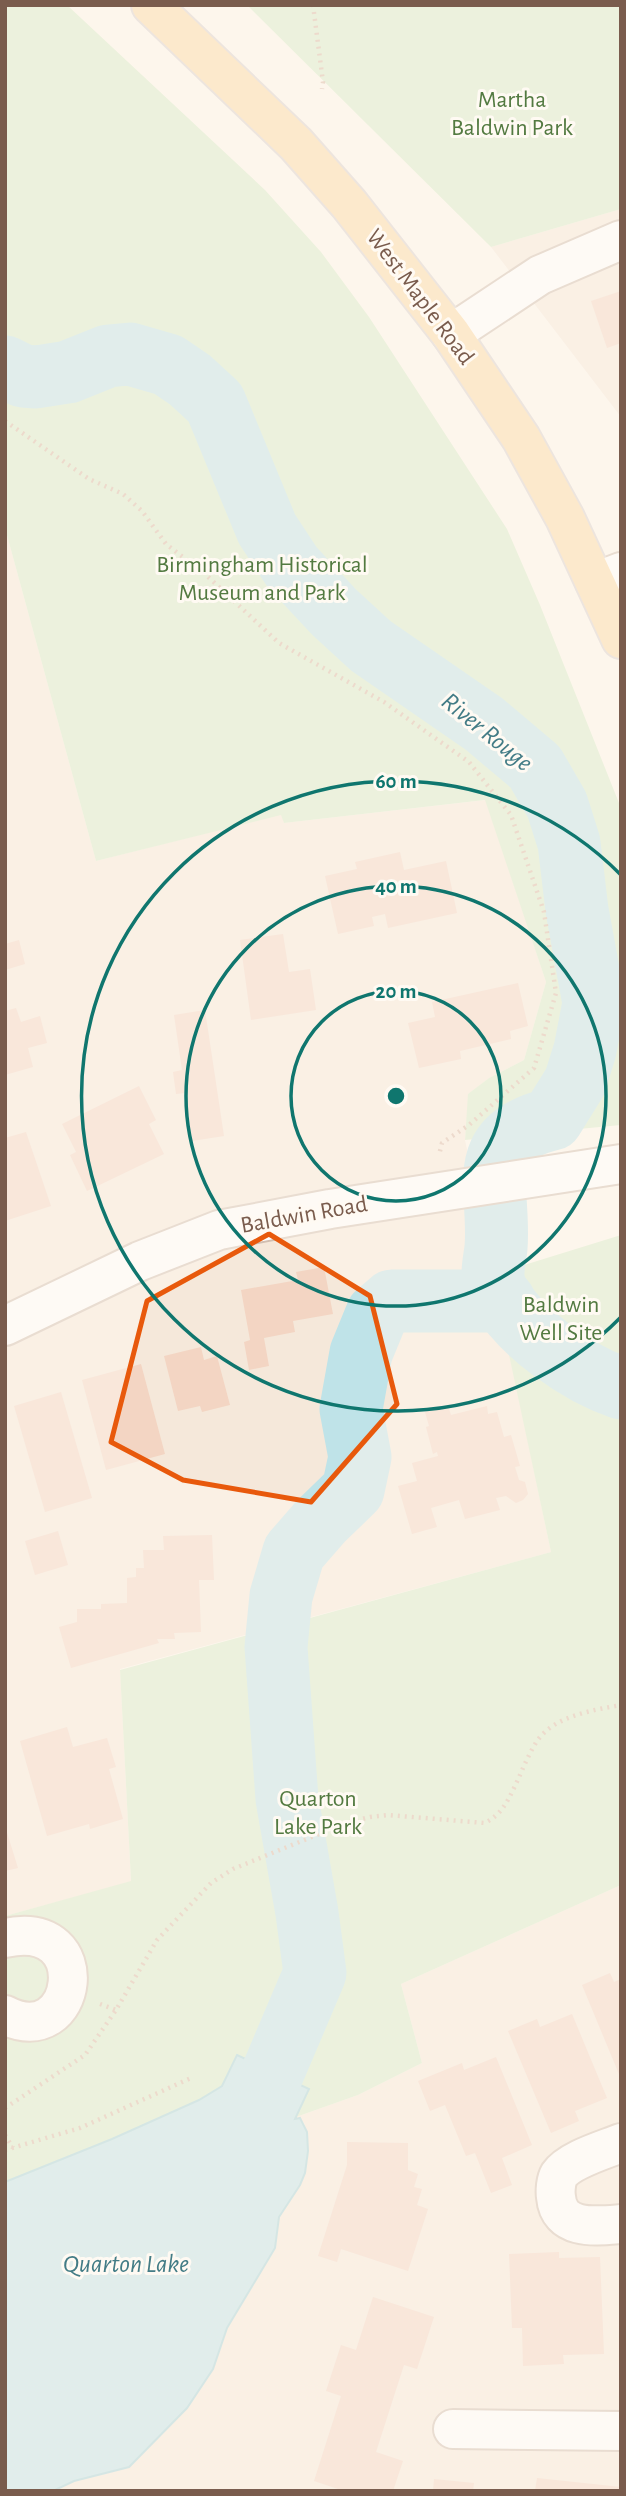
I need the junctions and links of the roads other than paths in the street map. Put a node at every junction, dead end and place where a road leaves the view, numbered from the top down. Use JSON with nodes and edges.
{"nodes":[{"id":1,"x":151,"y":5,"type":"edge"},
{"id":2,"x":621,"y":240,"type":"edge"},
{"id":3,"x":451,"y":334,"type":"junction"},
{"id":4,"x":608,"y":577,"type":"edge"},
{"id":5,"x":621,"y":639,"type":"edge"},
{"id":6,"x":621,"y":1164,"type":"edge"},
{"id":7,"x":5,"y":1326,"type":"edge"},
{"id":8,"x":5,"y":1938,"type":"edge"},
{"id":9,"x":5,"y":2015,"type":"edge"},
{"id":10,"x":621,"y":2143,"type":"edge"},
{"id":11,"x":621,"y":2224,"type":"edge"},
{"id":12,"x":453,"y":2429,"type":"dead end"},
{"id":13,"x":621,"y":2431,"type":"edge"}],
"edges":[{"from":1,"to":3,"type":"main road","name":"West Maple Road"},
{"from":2,"to":3,"type":"street"},
{"from":3,"to":4,"type":"main road","name":"West Maple Road"},
{"from":4,"to":5,"type":"main road","name":"West Maple Road"},
{"from":6,"to":7,"type":"street","name":"Baldwin Road"},
{"from":8,"to":9,"type":"street"},
{"from":10,"to":11,"type":"street"},
{"from":12,"to":13,"type":"street"}]}
